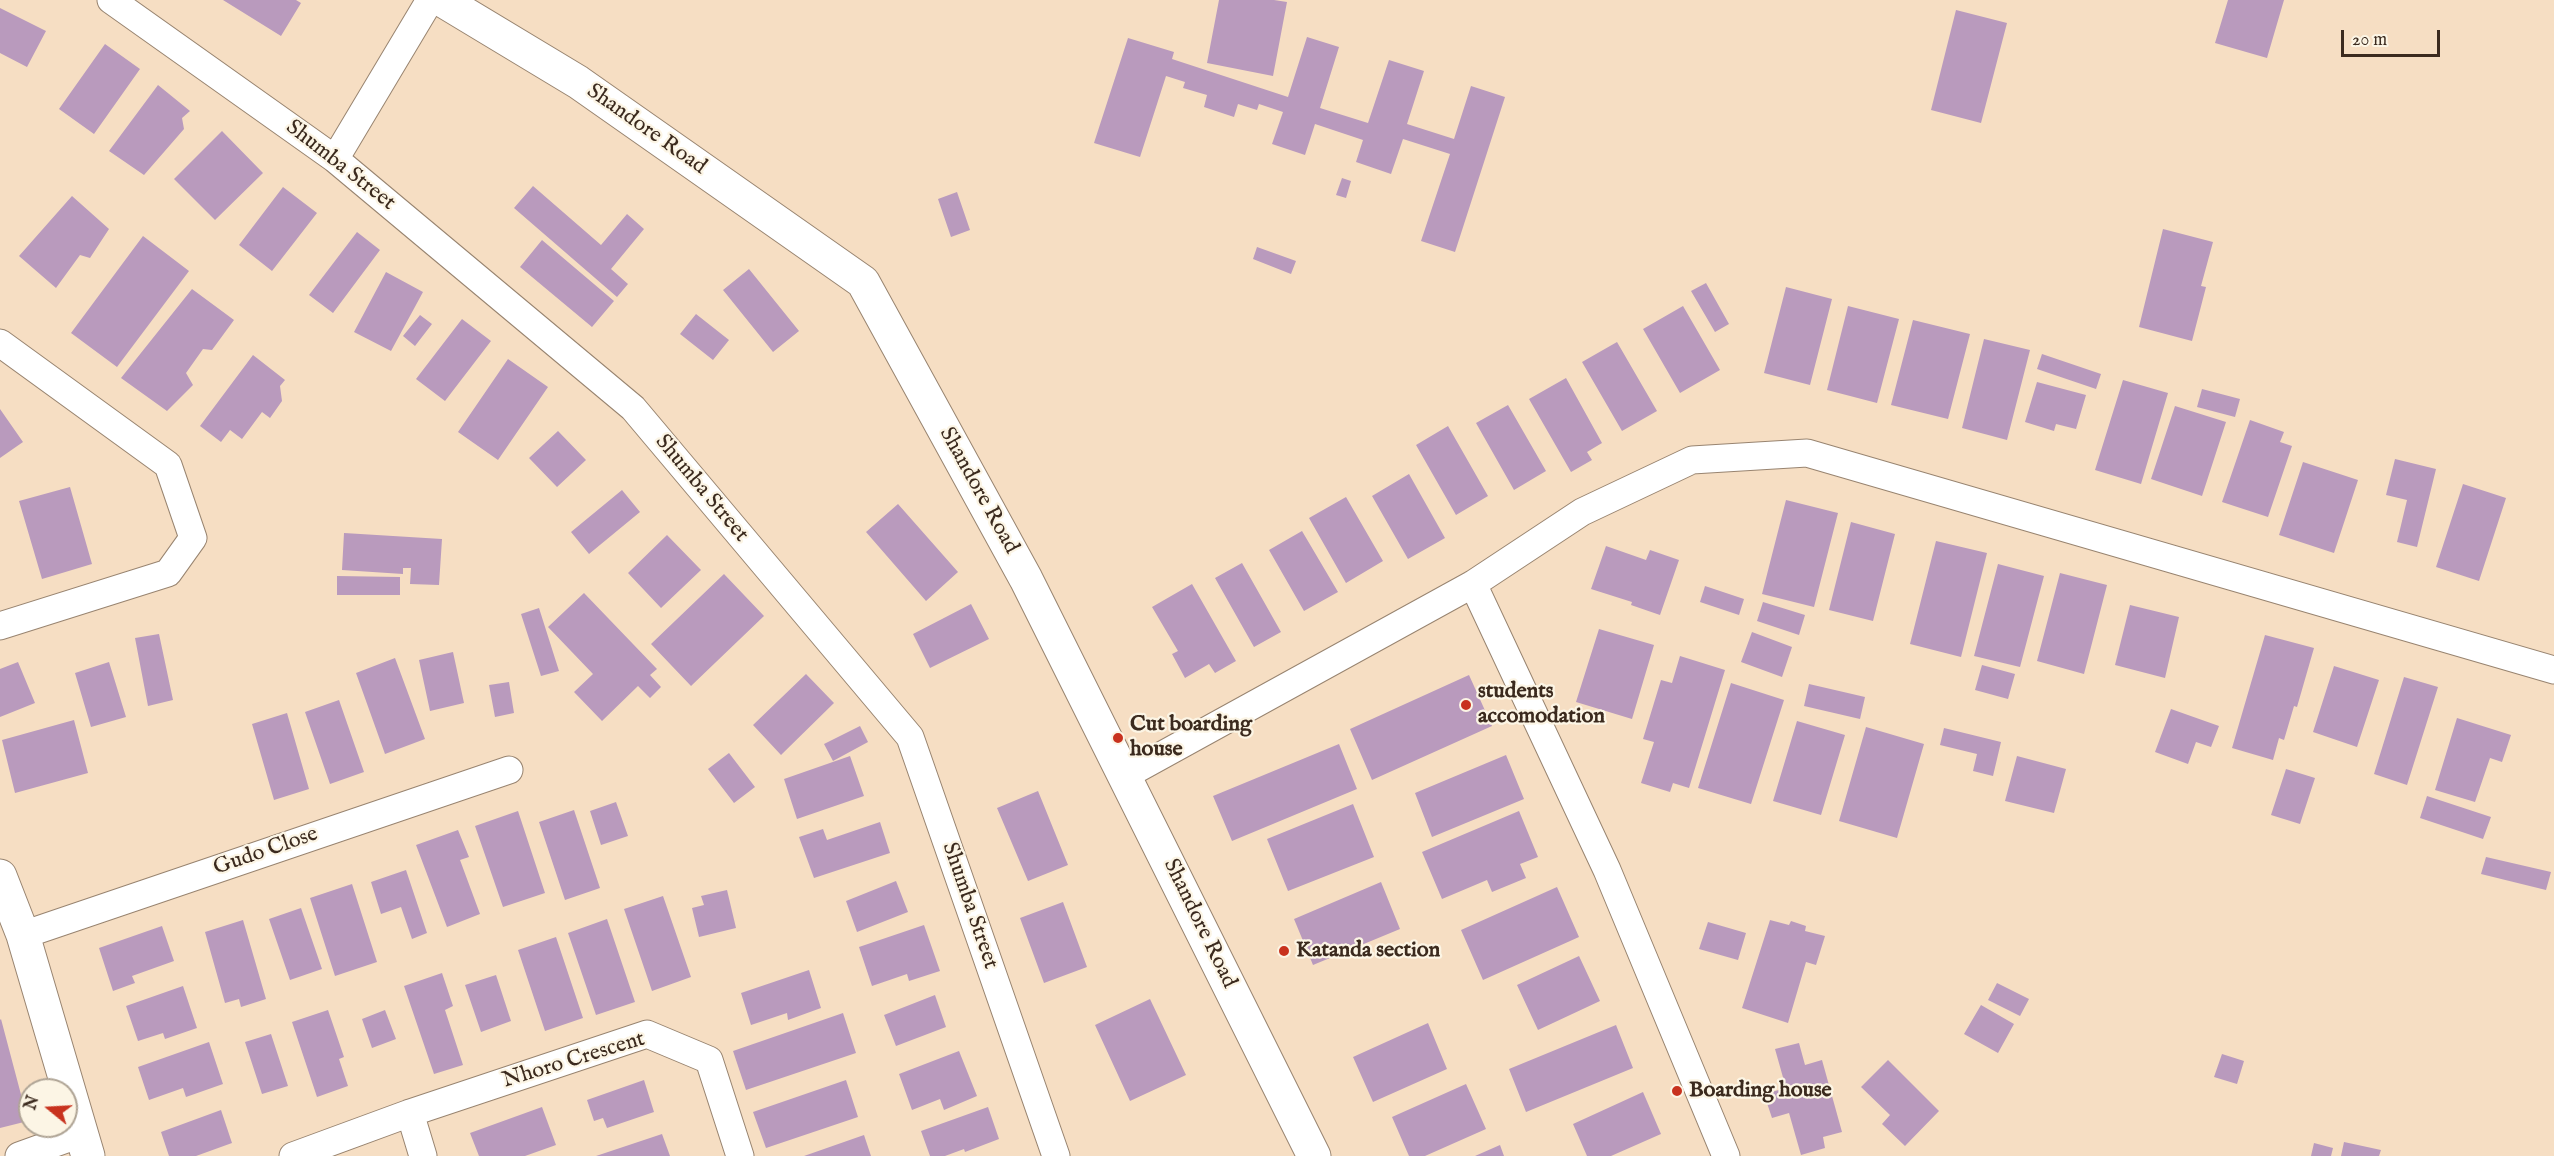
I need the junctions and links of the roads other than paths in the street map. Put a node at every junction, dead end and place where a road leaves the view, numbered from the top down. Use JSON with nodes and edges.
{"nodes":[{"id":1,"x":111,"y":0,"type":"edge"},
{"id":2,"x":430,"y":0,"type":"edge"},
{"id":3,"x":442,"y":0,"type":"edge"},
{"id":4,"x":335,"y":159,"type":"junction"},
{"id":5,"x":0,"y":343,"type":"edge"},
{"id":6,"x":1473,"y":584,"type":"junction"},
{"id":7,"x":0,"y":626,"type":"edge"},
{"id":8,"x":2554,"y":670,"type":"edge"},
{"id":9,"x":509,"y":770,"type":"dead end"},
{"id":10,"x":1126,"y":775,"type":"junction"},
{"id":11,"x":0,"y":876,"type":"edge"},
{"id":12,"x":23,"y":935,"type":"junction"},
{"id":13,"x":410,"y":1113,"type":"junction"},
{"id":14,"x":84,"y":1145,"type":"edge"},
{"id":15,"x":19,"y":1156,"type":"edge"},
{"id":16,"x":293,"y":1156,"type":"edge"},
{"id":17,"x":423,"y":1156,"type":"edge"},
{"id":18,"x":740,"y":1156,"type":"edge"},
{"id":19,"x":1056,"y":1156,"type":"edge"},
{"id":20,"x":1314,"y":1156,"type":"edge"},
{"id":21,"x":1726,"y":1156,"type":"edge"}],
"edges":[{"from":1,"to":4,"type":"street","name":"Shumba Street"},
{"from":2,"to":4,"type":"street"},
{"from":3,"to":10,"type":"street","name":"Shandore Road"},
{"from":4,"to":19,"type":"street","name":"Shumba Street"},
{"from":5,"to":7,"type":"street"},
{"from":6,"to":8,"type":"street"},
{"from":6,"to":10,"type":"street"},
{"from":6,"to":21,"type":"street"},
{"from":9,"to":12,"type":"street","name":"Gudo Close"},
{"from":10,"to":20,"type":"street","name":"Shandore Road"},
{"from":11,"to":12,"type":"street"},
{"from":12,"to":14,"type":"street"},
{"from":13,"to":16,"type":"street","name":"Nhoro Crescent"},
{"from":13,"to":17,"type":"street"},
{"from":13,"to":18,"type":"street","name":"Nhoro Crescent"},
{"from":14,"to":15,"type":"street"}]}
